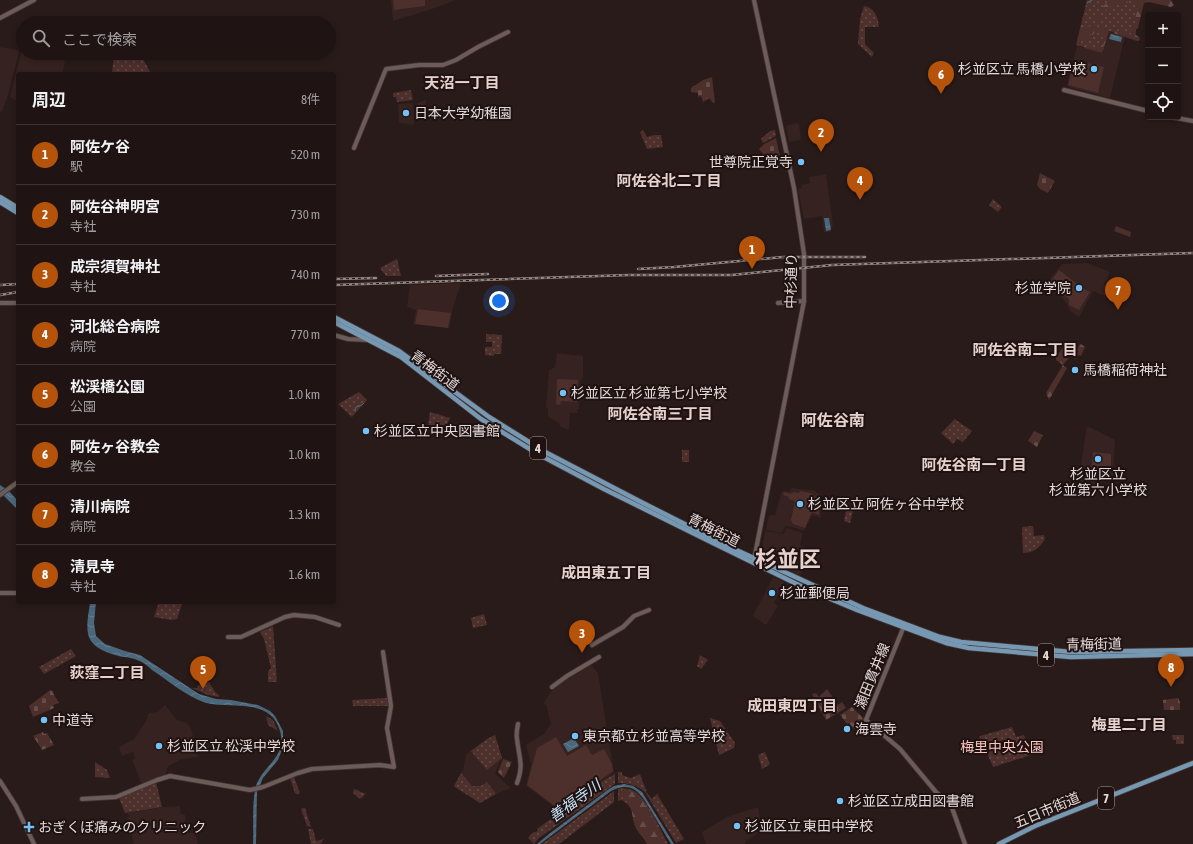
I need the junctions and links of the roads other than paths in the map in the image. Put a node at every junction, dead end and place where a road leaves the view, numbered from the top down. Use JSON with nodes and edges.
{"nodes":[{"id":1,"x":34,"y":0,"type":"edge"},
{"id":2,"x":754,"y":0,"type":"edge"},
{"id":3,"x":0,"y":18,"type":"edge"},
{"id":4,"x":508,"y":32,"type":"dead end"},
{"id":5,"x":1064,"y":90,"type":"dead end"},
{"id":6,"x":1145,"y":110,"type":"edge"},
{"id":7,"x":1181,"y":119,"type":"edge"},
{"id":8,"x":1193,"y":121,"type":"edge"},
{"id":9,"x":354,"y":148,"type":"dead end"},
{"id":10,"x":0,"y":197,"type":"edge"},
{"id":11,"x":0,"y":202,"type":"edge"},
{"id":12,"x":16,"y":207,"type":"edge"},
{"id":13,"x":16,"y":212,"type":"edge"},
{"id":14,"x":804,"y":301,"type":"junction"},
{"id":15,"x":0,"y":303,"type":"edge"},
{"id":16,"x":16,"y":303,"type":"edge"},
{"id":17,"x":778,"y":303,"type":"dead end"},
{"id":18,"x":336,"y":318,"type":"edge"},
{"id":19,"x":336,"y":323,"type":"edge"},
{"id":20,"x":350,"y":326,"type":"junction"},
{"id":21,"x":354,"y":332,"type":"junction"},
{"id":22,"x":336,"y":335,"type":"edge"},
{"id":23,"x":362,"y":337,"type":"junction"},
{"id":24,"x":351,"y":339,"type":"junction"},
{"id":25,"x":371,"y":339,"type":"junction"},
{"id":26,"x":16,"y":483,"type":"edge"},
{"id":27,"x":1,"y":494,"type":"edge"},
{"id":28,"x":754,"y":561,"type":"junction"},
{"id":29,"x":0,"y":593,"type":"edge"},
{"id":30,"x":16,"y":593,"type":"edge"},
{"id":31,"x":649,"y":610,"type":"dead end"},
{"id":32,"x":339,"y":625,"type":"dead end"},
{"id":33,"x":904,"y":626,"type":"junction"},
{"id":34,"x":228,"y":637,"type":"dead end"},
{"id":35,"x":592,"y":645,"type":"dead end"},
{"id":36,"x":1193,"y":650,"type":"edge"},
{"id":37,"x":383,"y":652,"type":"dead end"},
{"id":38,"x":1193,"y":654,"type":"edge"},
{"id":39,"x":599,"y":657,"type":"dead end"},
{"id":40,"x":552,"y":687,"type":"dead end"},
{"id":41,"x":518,"y":724,"type":"dead end"},
{"id":42,"x":1193,"y":762,"type":"edge"},
{"id":43,"x":0,"y":781,"type":"edge"},
{"id":44,"x":516,"y":783,"type":"dead end"},
{"id":45,"x":82,"y":799,"type":"dead end"},
{"id":46,"x":34,"y":844,"type":"edge"},
{"id":47,"x":965,"y":844,"type":"edge"},
{"id":48,"x":999,"y":844,"type":"edge"}],
"edges":[{"from":1,"to":3,"type":"street"},
{"from":2,"to":14,"type":"street","name":"中杉通り"},
{"from":4,"to":9,"type":"street"},
{"from":5,"to":6,"type":"street"},
{"from":7,"to":8,"type":"street"},
{"from":10,"to":12,"type":"main road"},
{"from":11,"to":13,"type":"main road"},
{"from":14,"to":17,"type":"street"},
{"from":14,"to":28,"type":"street","name":"中杉通り"},
{"from":15,"to":16,"type":"street"},
{"from":18,"to":20,"type":"main road","name":"青梅街道","number":"4"},
{"from":19,"to":21,"type":"main road","name":"青梅街道","number":"4"},
{"from":20,"to":21,"type":"street"},
{"from":20,"to":25,"type":"main road","name":"青梅街道","number":"4"},
{"from":21,"to":23,"type":"main road","name":"青梅街道","number":"4"},
{"from":21,"to":24,"type":"street"},
{"from":22,"to":24,"type":"street"},
{"from":23,"to":24,"type":"street"},
{"from":23,"to":25,"type":"main road","name":"青梅街道","number":"4"},
{"from":24,"to":25,"type":"street"},
{"from":25,"to":28,"type":"main road","name":"青梅街道","number":"4"},
{"from":26,"to":27,"type":"street"},
{"from":28,"to":33,"type":"main road","name":"青梅街道","number":"4"},
{"from":29,"to":30,"type":"street"},
{"from":31,"to":35,"type":"street"},
{"from":32,"to":34,"type":"street"},
{"from":33,"to":36,"type":"main road","name":"青梅街道","number":"4"},
{"from":33,"to":38,"type":"main road","name":"青梅街道","number":"4"},
{"from":33,"to":47,"type":"street","name":"瀬田貫井線"},
{"from":37,"to":45,"type":"street"},
{"from":39,"to":40,"type":"street"},
{"from":41,"to":44,"type":"street"},
{"from":42,"to":48,"type":"main road","name":"五日市街道","number":"7"},
{"from":43,"to":46,"type":"street"}]}
